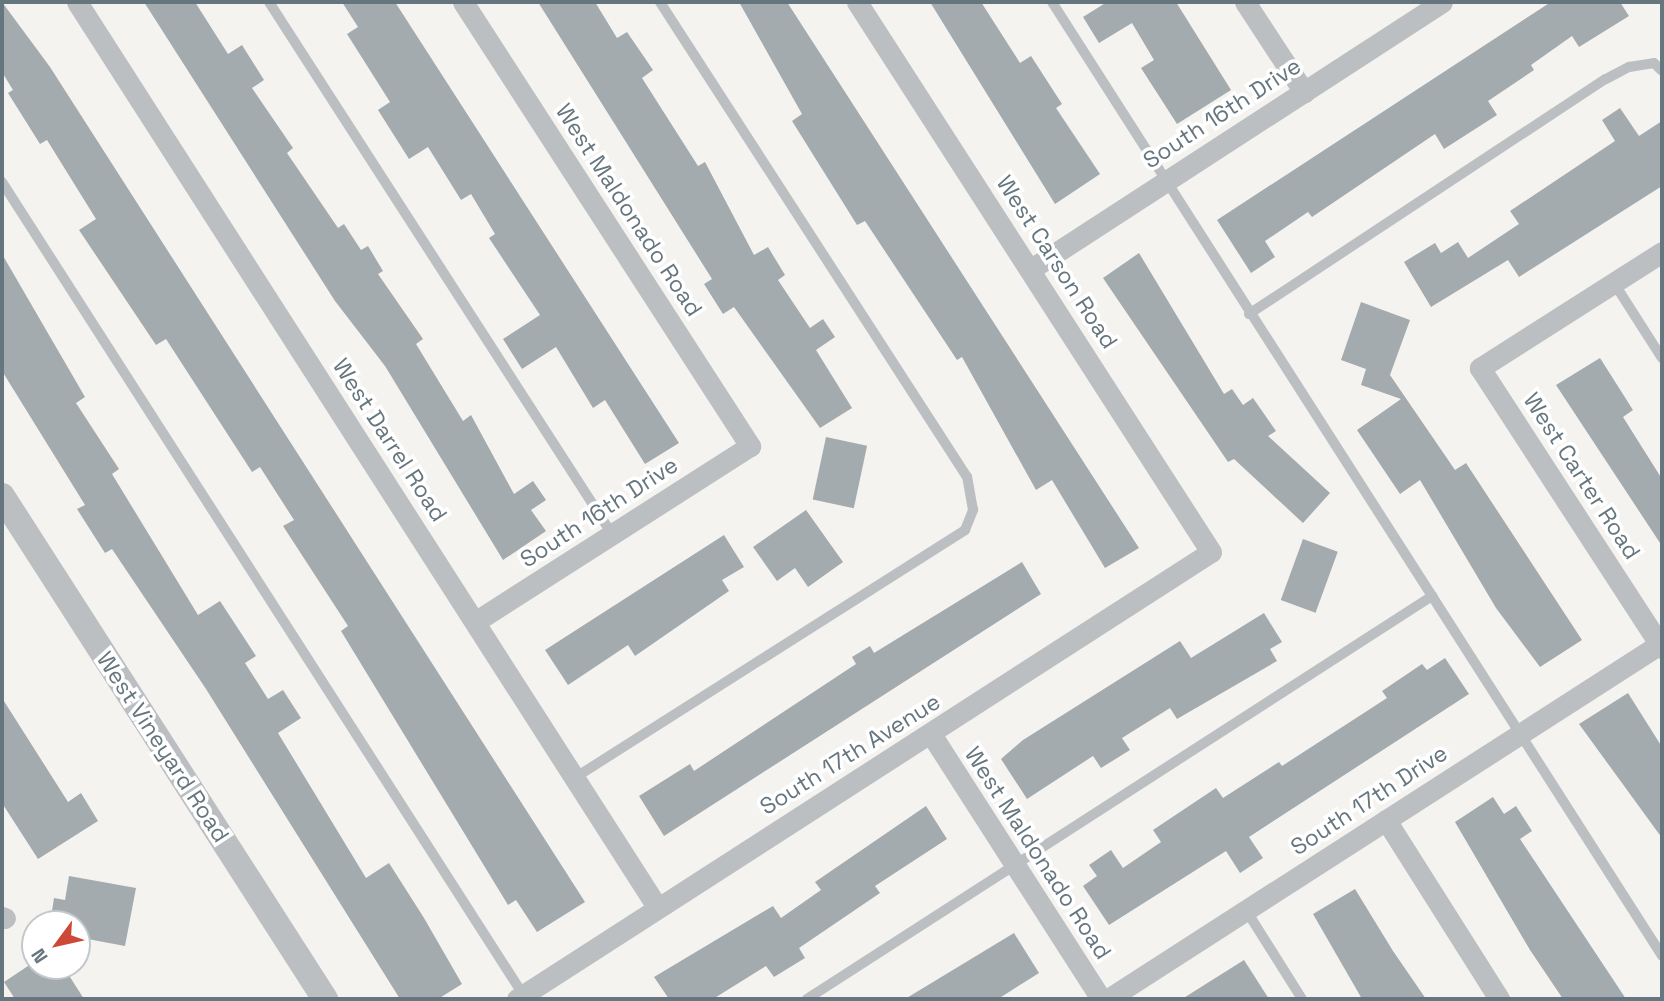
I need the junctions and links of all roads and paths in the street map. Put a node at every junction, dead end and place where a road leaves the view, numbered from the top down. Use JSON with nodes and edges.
{"nodes":[{"id":1,"x":77,"y":2,"type":"edge"},
{"id":2,"x":270,"y":2,"type":"edge"},
{"id":3,"x":463,"y":2,"type":"edge"},
{"id":4,"x":660,"y":2,"type":"edge"},
{"id":5,"x":857,"y":2,"type":"edge"},
{"id":6,"x":1052,"y":2,"type":"edge"},
{"id":7,"x":1245,"y":2,"type":"edge"},
{"id":8,"x":1442,"y":2,"type":"edge"},
{"id":9,"x":1662,"y":71,"type":"edge"},
{"id":10,"x":1304,"y":92,"type":"junction"},
{"id":11,"x":1168,"y":180,"type":"junction"},
{"id":12,"x":2,"y":182,"type":"edge"},
{"id":13,"x":1662,"y":252,"type":"edge"},
{"id":14,"x":1031,"y":269,"type":"junction"},
{"id":15,"x":1614,"y":282,"type":"junction"},
{"id":16,"x":1249,"y":314,"type":"junction"},
{"id":17,"x":1662,"y":358,"type":"edge"},
{"id":18,"x":750,"y":446,"type":"joint"},
{"id":19,"x":2,"y":496,"type":"edge"},
{"id":20,"x":612,"y":534,"type":"junction"},
{"id":21,"x":1211,"y":552,"type":"joint"},
{"id":22,"x":1432,"y":596,"type":"junction"},
{"id":23,"x":476,"y":621,"type":"junction"},
{"id":24,"x":1661,"y":646,"type":"edge"},
{"id":25,"x":931,"y":734,"type":"junction"},
{"id":26,"x":1520,"y":734,"type":"junction"},
{"id":27,"x":576,"y":777,"type":"junction"},
{"id":28,"x":1385,"y":820,"type":"junction"},
{"id":29,"x":1017,"y":869,"type":"junction"},
{"id":30,"x":657,"y":907,"type":"junction"},
{"id":31,"x":1246,"y":911,"type":"junction"},
{"id":32,"x":1662,"y":956,"type":"edge"},
{"id":33,"x":522,"y":998,"type":"edge"},
{"id":34,"x":325,"y":999,"type":"edge"},
{"id":35,"x":807,"y":999,"type":"edge"},
{"id":36,"x":1101,"y":999,"type":"edge"},
{"id":37,"x":1108,"y":999,"type":"edge"},
{"id":38,"x":1302,"y":999,"type":"edge"},
{"id":39,"x":1499,"y":999,"type":"edge"}],
"edges":[{"from":1,"to":23,"type":"street","name":"West Darrel Road"},
{"from":2,"to":20,"type":"lane"},
{"from":3,"to":18,"type":"street","name":"West Maldonado Road"},
{"from":4,"to":27,"type":"lane"},
{"from":5,"to":14,"type":"street","name":"West Carson Road"},
{"from":6,"to":11,"type":"lane"},
{"from":7,"to":10,"type":"street"},
{"from":8,"to":10,"type":"street","name":"South 16th Drive"},
{"from":9,"to":16,"type":"lane"},
{"from":10,"to":11,"type":"street","name":"South 16th Drive"},
{"from":11,"to":14,"type":"street","name":"South 16th Drive"},
{"from":11,"to":16,"type":"lane"},
{"from":12,"to":33,"type":"lane"},
{"from":13,"to":15,"type":"street"},
{"from":14,"to":21,"type":"street","name":"West Carson Road"},
{"from":15,"to":17,"type":"lane"},
{"from":15,"to":24,"type":"street","name":"West Carter Road"},
{"from":16,"to":22,"type":"lane"},
{"from":18,"to":20,"type":"street","name":"South 16th Drive"},
{"from":19,"to":34,"type":"street","name":"West Vineyard Road"},
{"from":20,"to":23,"type":"street","name":"South 16th Drive"},
{"from":21,"to":25,"type":"street","name":"South 17th Avenue"},
{"from":22,"to":26,"type":"lane"},
{"from":22,"to":29,"type":"lane"},
{"from":23,"to":27,"type":"street","name":"West Darrel Road"},
{"from":24,"to":26,"type":"street","name":"South 17th Drive"},
{"from":25,"to":29,"type":"street","name":"West Maldonado Road"},
{"from":25,"to":30,"type":"street","name":"South 17th Avenue"},
{"from":26,"to":28,"type":"street","name":"South 17th Drive"},
{"from":26,"to":32,"type":"lane"},
{"from":27,"to":30,"type":"street","name":"West Darrel Road"},
{"from":28,"to":31,"type":"street","name":"South 17th Drive"},
{"from":28,"to":39,"type":"street"},
{"from":29,"to":35,"type":"lane"},
{"from":29,"to":36,"type":"street","name":"West Maldonado Road"},
{"from":30,"to":33,"type":"street","name":"South 17th Avenue"},
{"from":31,"to":37,"type":"street","name":"South 17th Drive"},
{"from":31,"to":38,"type":"lane"}]}
